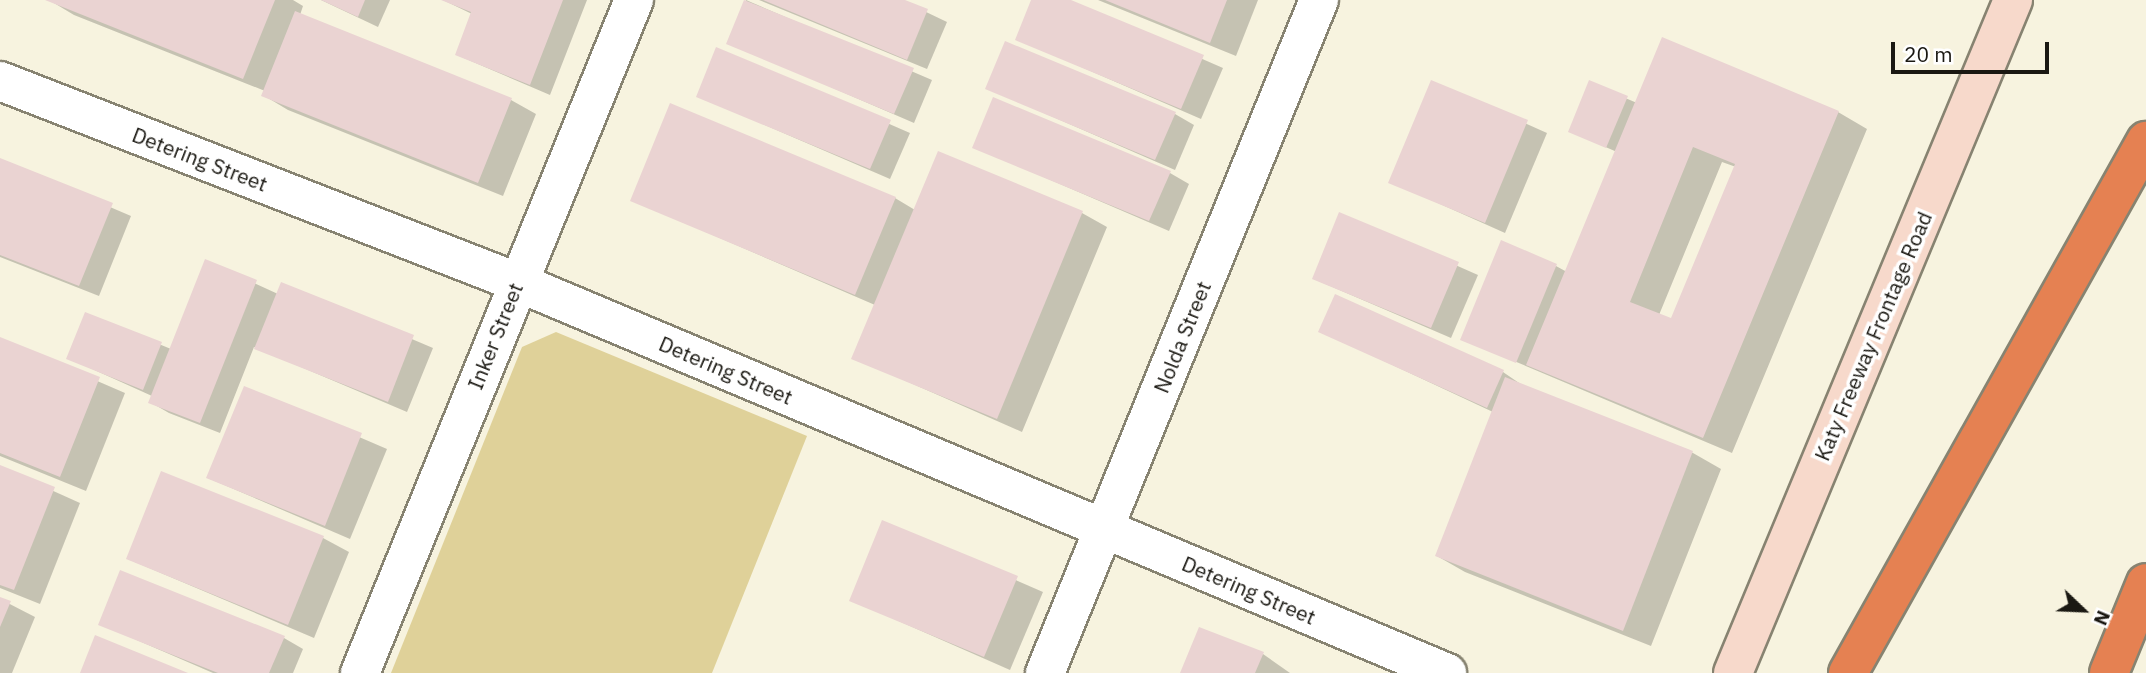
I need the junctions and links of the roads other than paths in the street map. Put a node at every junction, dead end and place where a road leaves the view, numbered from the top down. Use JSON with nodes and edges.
{"nodes":[{"id":1,"x":634,"y":0,"type":"edge"},
{"id":2,"x":1319,"y":0,"type":"edge"},
{"id":3,"x":2013,"y":0,"type":"edge"},
{"id":4,"x":0,"y":81,"type":"edge"},
{"id":5,"x":2146,"y":141,"type":"edge"},
{"id":6,"x":517,"y":282,"type":"junction"},
{"id":7,"x":1104,"y":530,"type":"junction"},
{"id":8,"x":2146,"y":583,"type":"edge"},
{"id":9,"x":360,"y":673,"type":"edge"},
{"id":10,"x":1045,"y":673,"type":"edge"},
{"id":11,"x":1447,"y":673,"type":"edge"},
{"id":12,"x":1733,"y":673,"type":"edge"},
{"id":13,"x":1848,"y":673,"type":"edge"},
{"id":14,"x":2109,"y":673,"type":"edge"}],
"edges":[{"from":1,"to":6,"type":"street","name":"Inker Street"},
{"from":2,"to":7,"type":"street","name":"Nolda Street"},
{"from":3,"to":12,"type":"main road","name":"Katy Freeway Frontage Road"},
{"from":4,"to":6,"type":"street","name":"Detering Street"},
{"from":5,"to":13,"type":"highway"},
{"from":6,"to":7,"type":"street","name":"Detering Street"},
{"from":6,"to":9,"type":"street","name":"Inker Street"},
{"from":7,"to":10,"type":"street","name":"Nolda Street"},
{"from":7,"to":11,"type":"street","name":"Detering Street"},
{"from":8,"to":14,"type":"highway"}]}
